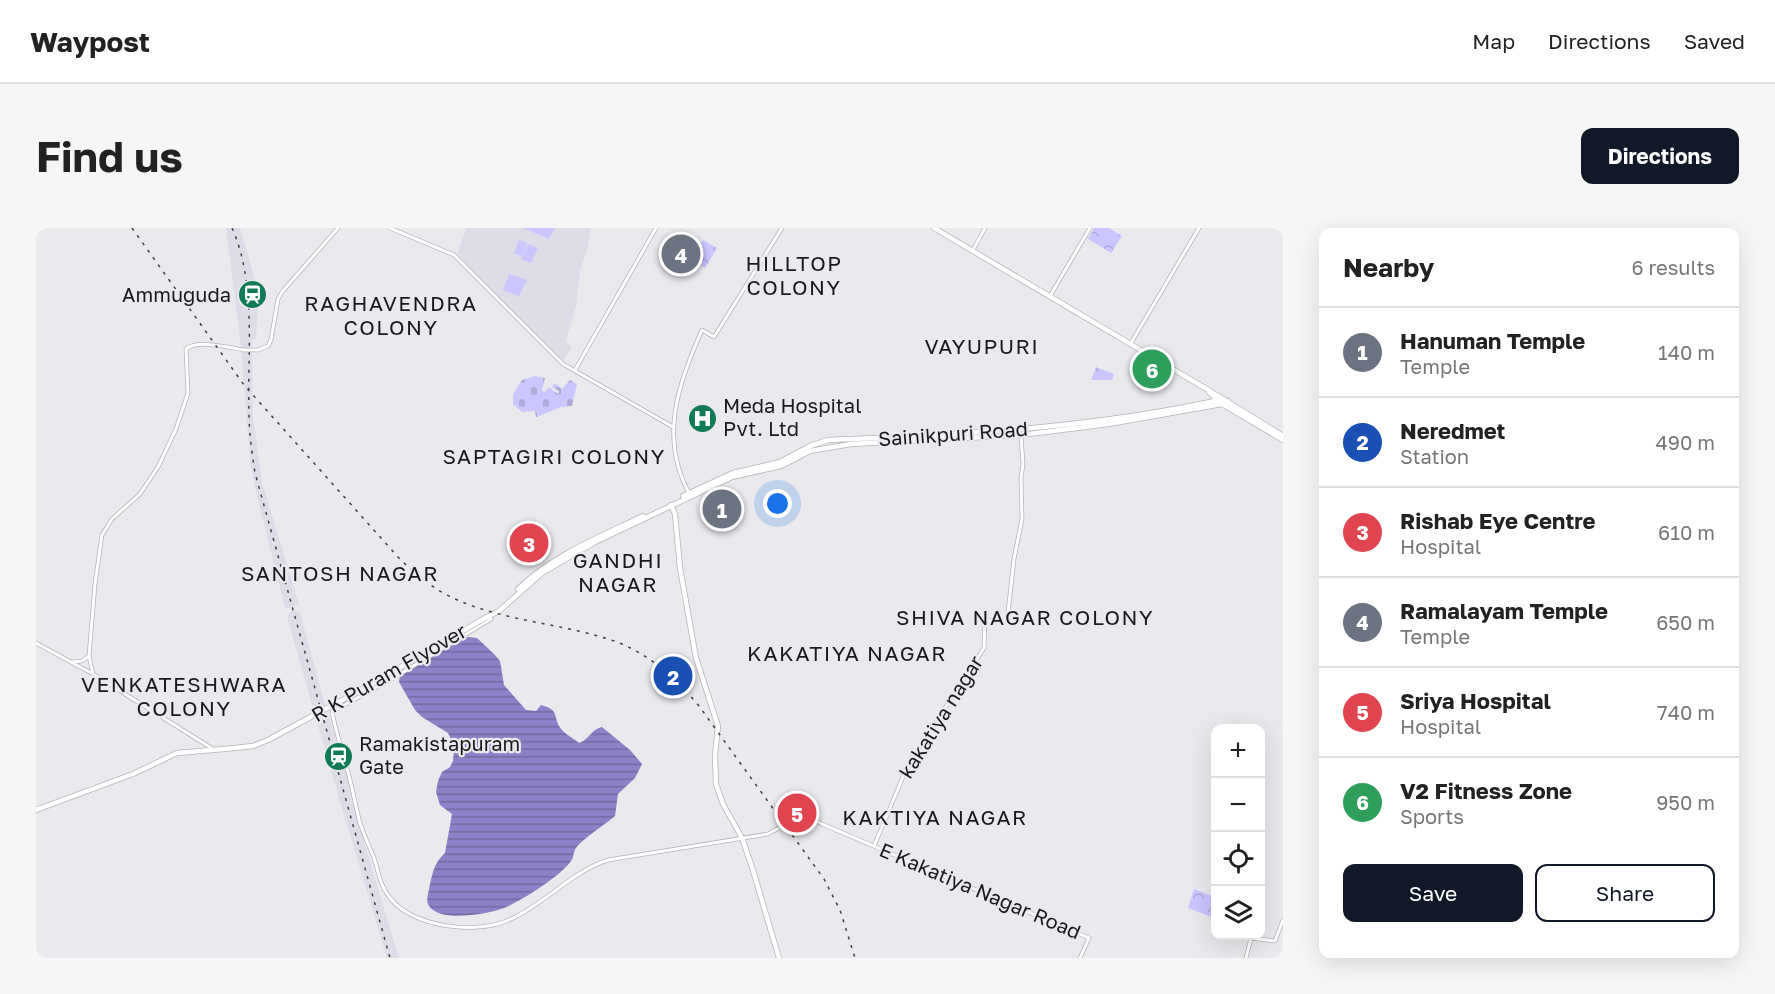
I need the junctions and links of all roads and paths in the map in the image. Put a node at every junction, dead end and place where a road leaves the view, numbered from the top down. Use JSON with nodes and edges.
{"nodes":[{"id":1,"x":338,"y":228,"type":"edge"},
{"id":2,"x":390,"y":228,"type":"edge"},
{"id":3,"x":656,"y":228,"type":"edge"},
{"id":4,"x":782,"y":228,"type":"edge"},
{"id":5,"x":934,"y":228,"type":"edge"},
{"id":6,"x":985,"y":228,"type":"edge"},
{"id":7,"x":1090,"y":228,"type":"edge"},
{"id":8,"x":1199,"y":228,"type":"edge"},
{"id":9,"x":972,"y":251,"type":"junction"},
{"id":10,"x":1049,"y":297,"type":"junction"},
{"id":11,"x":1130,"y":345,"type":"junction"},
{"id":12,"x":575,"y":370,"type":"junction"},
{"id":13,"x":1208,"y":392,"type":"junction"},
{"id":14,"x":1223,"y":401,"type":"junction"},
{"id":15,"x":1209,"y":402,"type":"junction"},
{"id":16,"x":673,"y":427,"type":"junction"},
{"id":17,"x":980,"y":435,"type":"junction"},
{"id":18,"x":1021,"y":435,"type":"junction"},
{"id":19,"x":1283,"y":438,"type":"edge"},
{"id":20,"x":796,"y":455,"type":"junction"},
{"id":21,"x":689,"y":493,"type":"junction"},
{"id":22,"x":669,"y":504,"type":"junction"},
{"id":23,"x":497,"y":612,"type":"joint"},
{"id":24,"x":488,"y":617,"type":"junction"},
{"id":25,"x":36,"y":643,"type":"edge"},
{"id":26,"x":89,"y":656,"type":"junction"},
{"id":27,"x":70,"y":662,"type":"junction"},
{"id":28,"x":93,"y":674,"type":"junction"},
{"id":29,"x":218,"y":749,"type":"junction"},
{"id":30,"x":36,"y":810,"type":"edge"},
{"id":31,"x":741,"y":838,"type":"junction"},
{"id":32,"x":874,"y":846,"type":"junction"},
{"id":33,"x":1283,"y":920,"type":"edge"},
{"id":34,"x":779,"y":958,"type":"edge"},
{"id":35,"x":1080,"y":958,"type":"edge"},
{"id":36,"x":1245,"y":958,"type":"edge"}],
"edges":[{"from":1,"to":26,"type":"street","bridge":true},
{"from":2,"to":12,"type":"street"},
{"from":3,"to":12,"type":"street"},
{"from":4,"to":16,"type":"street"},
{"from":5,"to":9,"type":"main road"},
{"from":6,"to":9,"type":"street"},
{"from":7,"to":10,"type":"street"},
{"from":8,"to":11,"type":"street"},
{"from":9,"to":10,"type":"main road"},
{"from":10,"to":11,"type":"main road"},
{"from":11,"to":13,"type":"main road"},
{"from":12,"to":16,"type":"street"},
{"from":13,"to":14,"type":"main road"},
{"from":13,"to":15,"type":"main road"},
{"from":14,"to":15,"type":"main road","name":"Sainikpuri Road"},
{"from":14,"to":18,"type":"main road","name":"Sainikpuri Road"},
{"from":14,"to":19,"type":"main road"},
{"from":15,"to":17,"type":"main road","name":"Sainikpuri Road"},
{"from":16,"to":21,"type":"street"},
{"from":17,"to":18,"type":"main road","name":"Sainikpuri Road"},
{"from":17,"to":20,"type":"main road","name":"Sainikpuri Road"},
{"from":18,"to":32,"type":"street","name":"kakatiya nagar"},
{"from":20,"to":21,"type":"main road","name":"Sainikpuri Road"},
{"from":20,"to":22,"type":"main road","name":"Sainikpuri Road"},
{"from":21,"to":22,"type":"main road","name":"Sainikpuri Road"},
{"from":22,"to":23,"type":"main road","name":"Sainikpuri Road"},
{"from":22,"to":31,"type":"main road"},
{"from":23,"to":24,"type":"main road","name":"R K Puram Flyover"},
{"from":24,"to":29,"type":"main road","name":"R K Puram Flyover","bridge":true},
{"from":24,"to":31,"type":"street"},
{"from":25,"to":27,"type":"street"},
{"from":26,"to":27,"type":"street"},
{"from":26,"to":28,"type":"street"},
{"from":27,"to":28,"type":"street"},
{"from":28,"to":29,"type":"street"},
{"from":29,"to":30,"type":"main road","name":"R K Puram Flyover"},
{"from":31,"to":32,"type":"street","name":"E Kakatiya Nagar Road"},
{"from":31,"to":34,"type":"main road"},
{"from":32,"to":35,"type":"street","name":"E Kakatiya Nagar Road"},
{"from":33,"to":36,"type":"street"}]}
